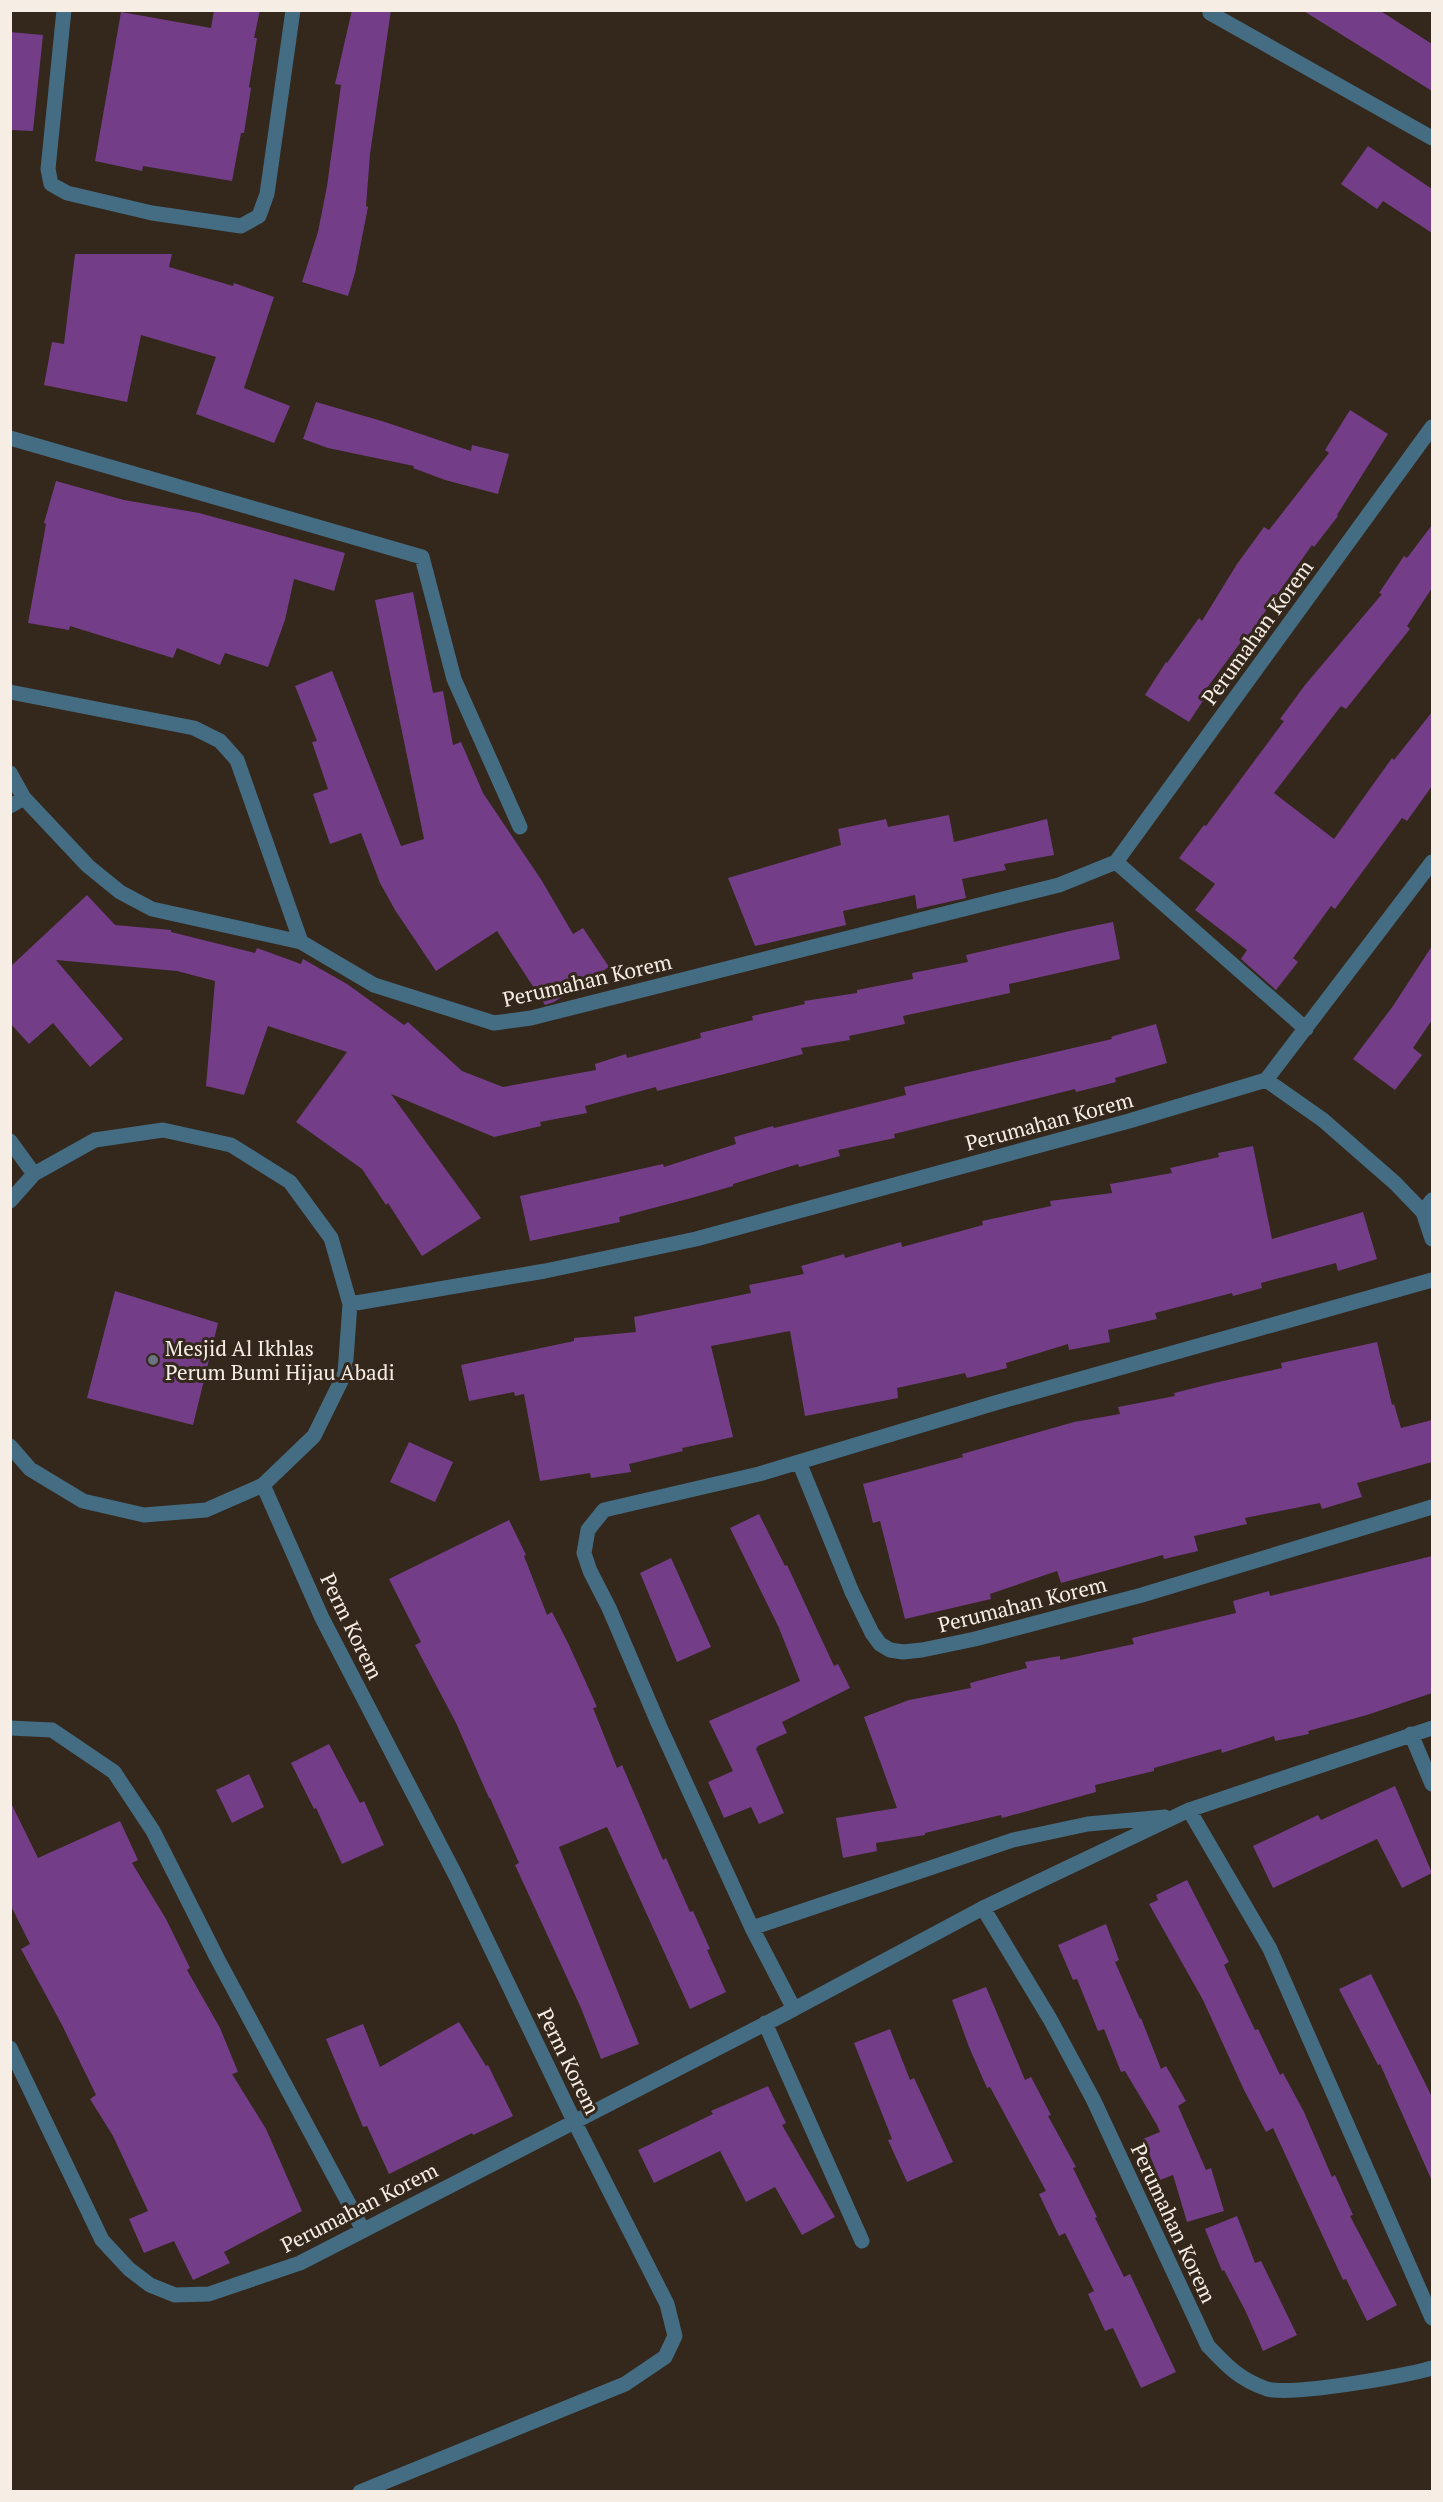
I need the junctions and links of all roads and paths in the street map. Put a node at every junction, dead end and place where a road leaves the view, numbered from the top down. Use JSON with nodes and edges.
{"nodes":[{"id":1,"x":64,"y":10,"type":"edge"},
{"id":2,"x":293,"y":10,"type":"edge"},
{"id":3,"x":1211,"y":12,"type":"edge"},
{"id":4,"x":1432,"y":138,"type":"edge"},
{"id":5,"x":1432,"y":427,"type":"edge"},
{"id":6,"x":10,"y":438,"type":"edge"},
{"id":7,"x":10,"y":692,"type":"edge"},
{"id":8,"x":10,"y":773,"type":"edge"},
{"id":9,"x":24,"y":798,"type":"junction"},
{"id":10,"x":10,"y":806,"type":"edge"},
{"id":11,"x":520,"y":827,"type":"dead end"},
{"id":12,"x":1116,"y":862,"type":"junction"},
{"id":13,"x":1432,"y":862,"type":"edge"},
{"id":14,"x":302,"y":942,"type":"junction"},
{"id":15,"x":1306,"y":1029,"type":"junction"},
{"id":16,"x":1266,"y":1080,"type":"junction"},
{"id":17,"x":10,"y":1141,"type":"edge"},
{"id":18,"x":34,"y":1174,"type":"junction"},
{"id":19,"x":10,"y":1201,"type":"edge"},
{"id":20,"x":1427,"y":1206,"type":"edge"},
{"id":21,"x":1432,"y":1239,"type":"edge"},
{"id":22,"x":1432,"y":1280,"type":"edge"},
{"id":23,"x":350,"y":1304,"type":"junction"},
{"id":24,"x":10,"y":1446,"type":"edge"},
{"id":25,"x":799,"y":1462,"type":"junction"},
{"id":26,"x":263,"y":1485,"type":"junction"},
{"id":27,"x":1432,"y":1507,"type":"edge"},
{"id":28,"x":10,"y":1728,"type":"edge"},
{"id":29,"x":1432,"y":1728,"type":"edge"},
{"id":30,"x":1411,"y":1734,"type":"junction"},
{"id":31,"x":1432,"y":1784,"type":"edge"},
{"id":32,"x":1182,"y":1813,"type":"junction"},
{"id":33,"x":984,"y":1908,"type":"junction"},
{"id":34,"x":752,"y":1928,"type":"junction"},
{"id":35,"x":794,"y":2009,"type":"junction"},
{"id":36,"x":765,"y":2023,"type":"junction"},
{"id":37,"x":10,"y":2048,"type":"edge"},
{"id":38,"x":574,"y":2121,"type":"junction"},
{"id":39,"x":363,"y":2230,"type":"junction"},
{"id":40,"x":862,"y":2241,"type":"dead end"},
{"id":41,"x":1432,"y":2318,"type":"edge"},
{"id":42,"x":1432,"y":2367,"type":"edge"},
{"id":43,"x":360,"y":2492,"type":"edge"}],
"edges":[{"from":1,"to":2,"type":"street"},
{"from":3,"to":4,"type":"street"},
{"from":5,"to":12,"type":"street","name":"Perumahan Korem"},
{"from":6,"to":11,"type":"street"},
{"from":7,"to":14,"type":"street"},
{"from":8,"to":9,"type":"street","name":"Perumahan Korem"},
{"from":9,"to":10,"type":"street"},
{"from":9,"to":14,"type":"street","name":"Perumahan Korem"},
{"from":12,"to":14,"type":"street","name":"Perumahan Korem"},
{"from":12,"to":15,"type":"street"},
{"from":13,"to":15,"type":"street"},
{"from":15,"to":16,"type":"street"},
{"from":16,"to":20,"type":"street"},
{"from":16,"to":23,"type":"street","name":"Perumahan Korem"},
{"from":17,"to":18,"type":"street"},
{"from":18,"to":19,"type":"street"},
{"from":18,"to":23,"type":"street"},
{"from":20,"to":21,"type":"street"},
{"from":22,"to":25,"type":"street"},
{"from":23,"to":26,"type":"street"},
{"from":24,"to":26,"type":"street"},
{"from":25,"to":27,"type":"street","name":"Perumahan Korem"},
{"from":25,"to":34,"type":"street"},
{"from":26,"to":38,"type":"street","name":"Perm Korem"},
{"from":28,"to":39,"type":"street"},
{"from":29,"to":30,"type":"street","name":"Perumahan Korem"},
{"from":30,"to":31,"type":"street"},
{"from":30,"to":32,"type":"street","name":"Perumahan Korem"},
{"from":32,"to":33,"type":"street","name":"Perumahan Korem"},
{"from":32,"to":34,"type":"street"},
{"from":32,"to":41,"type":"street"},
{"from":33,"to":35,"type":"street","name":"Perumahan Korem"},
{"from":33,"to":42,"type":"street","name":"Perumahan Korem"},
{"from":34,"to":35,"type":"street"},
{"from":35,"to":36,"type":"street","name":"Perumahan Korem"},
{"from":36,"to":38,"type":"street","name":"Perumahan Korem"},
{"from":36,"to":40,"type":"street"},
{"from":37,"to":39,"type":"street","name":"Perumahan Korem"},
{"from":38,"to":39,"type":"street","name":"Perumahan Korem"},
{"from":38,"to":43,"type":"street","name":"Perm Korem"}]}
